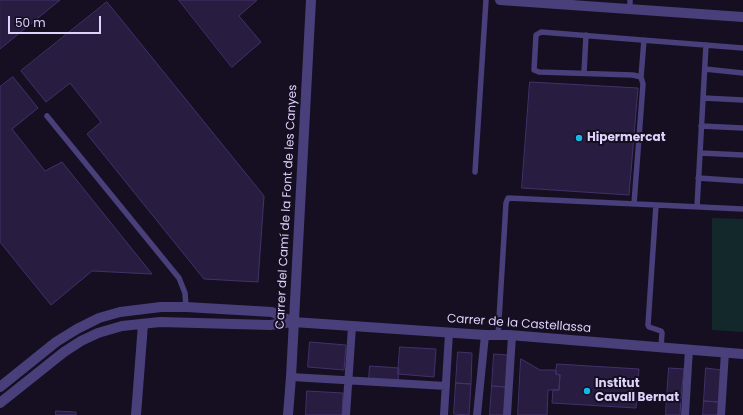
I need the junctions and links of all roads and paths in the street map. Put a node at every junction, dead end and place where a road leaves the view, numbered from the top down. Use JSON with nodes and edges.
{"nodes":[{"id":1,"x":311,"y":0,"type":"edge"},
{"id":2,"x":486,"y":0,"type":"edge"},
{"id":3,"x":500,"y":0,"type":"edge"},
{"id":4,"x":630,"y":4,"type":"edge"},
{"id":5,"x":743,"y":17,"type":"edge"},
{"id":6,"x":586,"y":35,"type":"junction"},
{"id":7,"x":644,"y":40,"type":"junction"},
{"id":8,"x":706,"y":45,"type":"junction"},
{"id":9,"x":743,"y":48,"type":"edge"},
{"id":10,"x":705,"y":69,"type":"junction"},
{"id":11,"x":584,"y":73,"type":"junction"},
{"id":12,"x":743,"y":73,"type":"edge"},
{"id":13,"x":641,"y":77,"type":"junction"},
{"id":14,"x":703,"y":98,"type":"junction"},
{"id":15,"x":743,"y":100,"type":"edge"},
{"id":16,"x":48,"y":116,"type":"dead end"},
{"id":17,"x":701,"y":126,"type":"junction"},
{"id":18,"x":743,"y":128,"type":"edge"},
{"id":19,"x":700,"y":152,"type":"junction"},
{"id":20,"x":743,"y":155,"type":"edge"},
{"id":21,"x":475,"y":172,"type":"dead end"},
{"id":22,"x":698,"y":178,"type":"junction"},
{"id":23,"x":743,"y":181,"type":"edge"},
{"id":24,"x":634,"y":204,"type":"junction"},
{"id":25,"x":656,"y":205,"type":"junction"},
{"id":26,"x":697,"y":206,"type":"junction"},
{"id":27,"x":743,"y":209,"type":"edge"},
{"id":28,"x":186,"y":307,"type":"junction"},
{"id":29,"x":293,"y":322,"type":"junction"},
{"id":30,"x":143,"y":324,"type":"junction"},
{"id":31,"x":352,"y":327,"type":"junction"},
{"id":32,"x":449,"y":333,"type":"junction"},
{"id":33,"x":485,"y":335,"type":"junction"},
{"id":34,"x":498,"y":336,"type":"junction"},
{"id":35,"x":512,"y":336,"type":"junction"},
{"id":36,"x":661,"y":347,"type":"junction"},
{"id":37,"x":689,"y":350,"type":"junction"},
{"id":38,"x":725,"y":352,"type":"junction"},
{"id":39,"x":743,"y":354,"type":"edge"},
{"id":40,"x":291,"y":377,"type":"junction"},
{"id":41,"x":348,"y":381,"type":"junction"},
{"id":42,"x":446,"y":386,"type":"junction"},
{"id":43,"x":0,"y":387,"type":"edge"},
{"id":44,"x":0,"y":403,"type":"edge"},
{"id":45,"x":136,"y":415,"type":"edge"},
{"id":46,"x":288,"y":415,"type":"edge"},
{"id":47,"x":346,"y":415,"type":"edge"},
{"id":48,"x":444,"y":415,"type":"edge"},
{"id":49,"x":477,"y":415,"type":"edge"},
{"id":50,"x":507,"y":415,"type":"edge"},
{"id":51,"x":685,"y":415,"type":"edge"},
{"id":52,"x":721,"y":415,"type":"edge"}],
"edges":[{"from":1,"to":29,"type":"street","name":"Carrer del Camí de la Font de les Canyes"},
{"from":2,"to":21,"type":"lane"},
{"from":3,"to":4,"type":"street"},
{"from":4,"to":5,"type":"street"},
{"from":6,"to":7,"type":"lane"},
{"from":6,"to":11,"type":"lane"},
{"from":6,"to":11,"type":"lane"},
{"from":7,"to":8,"type":"lane"},
{"from":7,"to":13,"type":"lane"},
{"from":8,"to":9,"type":"lane"},
{"from":8,"to":10,"type":"lane"},
{"from":10,"to":12,"type":"lane"},
{"from":10,"to":14,"type":"lane"},
{"from":11,"to":13,"type":"lane"},
{"from":13,"to":24,"type":"lane"},
{"from":14,"to":15,"type":"lane"},
{"from":14,"to":17,"type":"lane"},
{"from":16,"to":28,"type":"lane"},
{"from":17,"to":18,"type":"lane"},
{"from":17,"to":19,"type":"lane"},
{"from":19,"to":20,"type":"lane"},
{"from":19,"to":22,"type":"lane"},
{"from":22,"to":23,"type":"lane"},
{"from":22,"to":26,"type":"lane"},
{"from":24,"to":25,"type":"lane"},
{"from":24,"to":34,"type":"lane"},
{"from":25,"to":26,"type":"lane"},
{"from":25,"to":36,"type":"lane"},
{"from":26,"to":27,"type":"lane"},
{"from":28,"to":29,"type":"street","name":"Carrer de la Castellassa"},
{"from":28,"to":43,"type":"street","name":"Carrer de la Castellassa"},
{"from":29,"to":30,"type":"street","name":"Carrer de la Castellassa"},
{"from":29,"to":31,"type":"street","name":"Carrer de la Castellassa"},
{"from":29,"to":40,"type":"street","name":"Carrer del Camí de la Font de les Canyes"},
{"from":30,"to":44,"type":"street","name":"Carrer de la Castellassa"},
{"from":30,"to":45,"type":"street"},
{"from":31,"to":32,"type":"street","name":"Carrer de la Castellassa"},
{"from":31,"to":41,"type":"street"},
{"from":32,"to":33,"type":"street","name":"Carrer de la Castellassa"},
{"from":32,"to":42,"type":"street"},
{"from":33,"to":34,"type":"street","name":"Carrer de la Castellassa"},
{"from":33,"to":49,"type":"street"},
{"from":34,"to":35,"type":"street","name":"Carrer de la Castellassa"},
{"from":35,"to":36,"type":"street","name":"Carrer de la Castellassa"},
{"from":35,"to":50,"type":"street"},
{"from":36,"to":37,"type":"street","name":"Carrer de la Castellassa"},
{"from":37,"to":38,"type":"street","name":"Carrer de la Castellassa"},
{"from":37,"to":51,"type":"street"},
{"from":38,"to":39,"type":"street","name":"Carrer de la Castellassa"},
{"from":38,"to":52,"type":"street"},
{"from":40,"to":41,"type":"street"},
{"from":40,"to":46,"type":"street","name":"Carrer del Camí de la Font de les Canyes"},
{"from":41,"to":42,"type":"street"},
{"from":41,"to":47,"type":"street"},
{"from":42,"to":48,"type":"street"}]}
